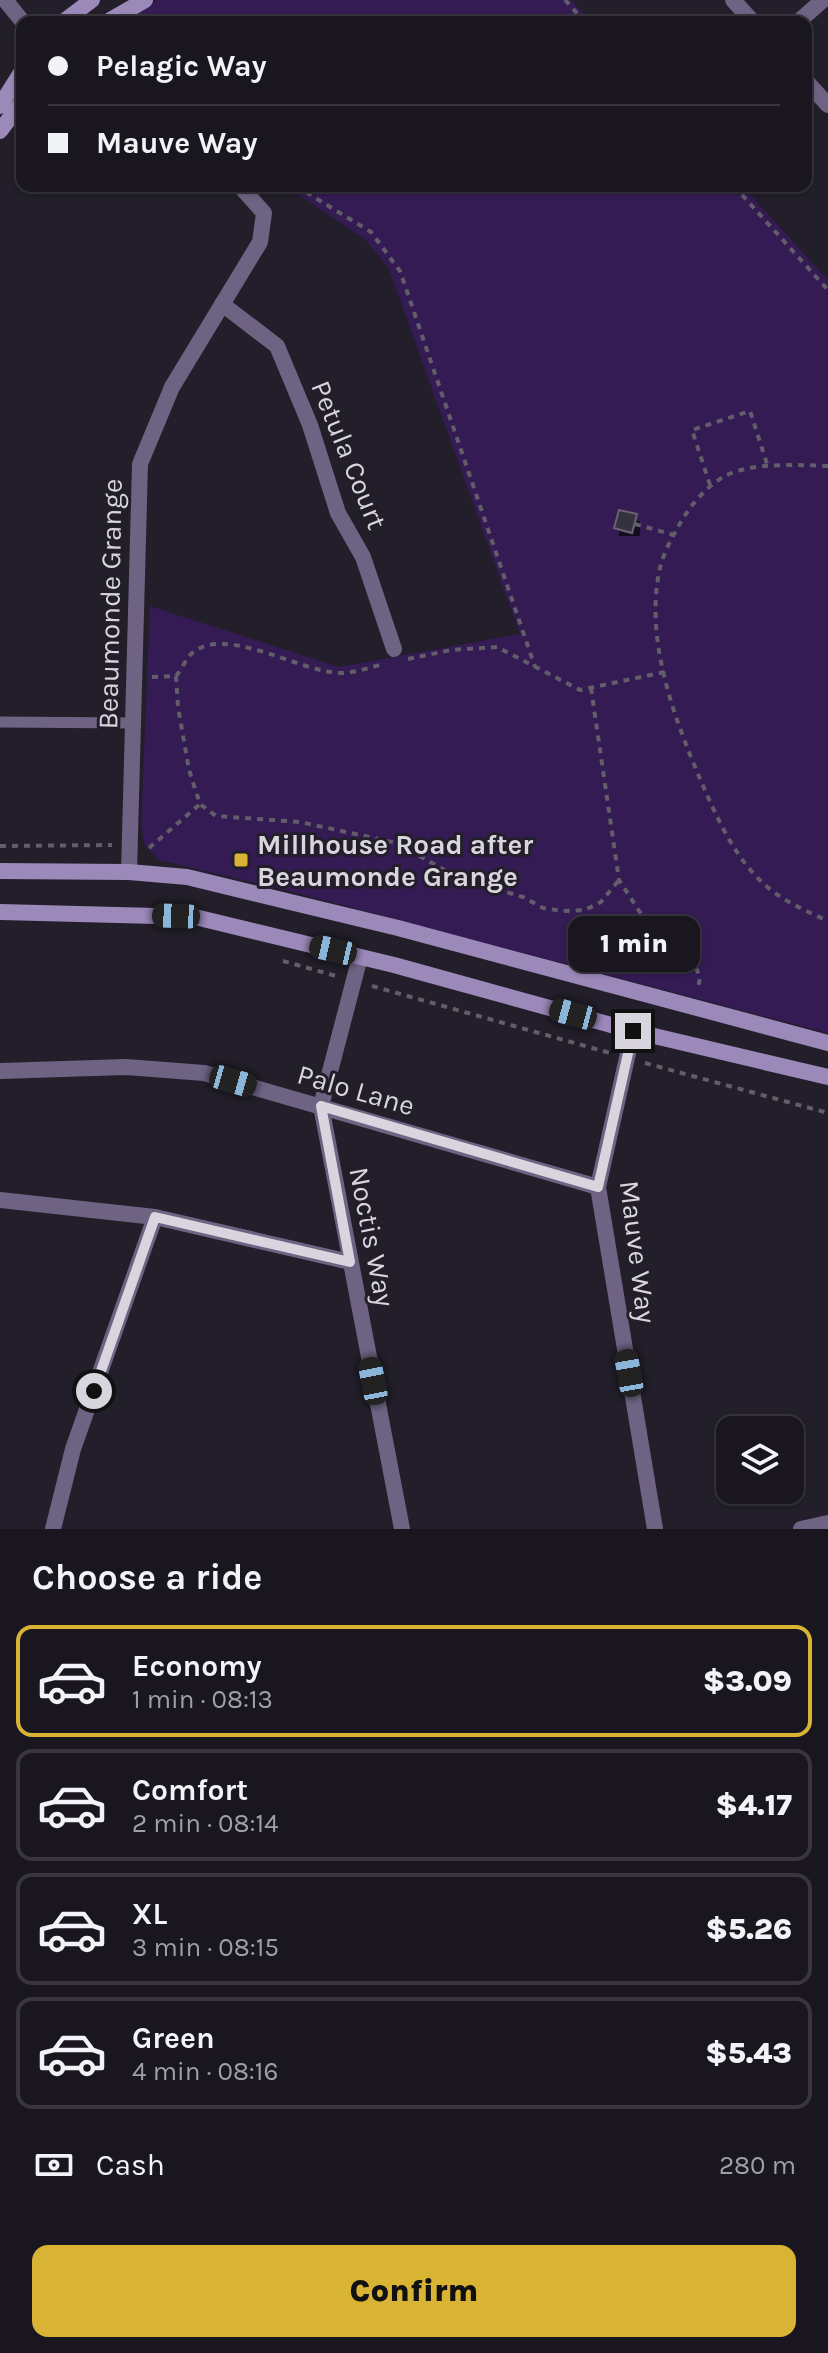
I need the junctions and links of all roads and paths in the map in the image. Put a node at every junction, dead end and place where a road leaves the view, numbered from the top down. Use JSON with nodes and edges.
{"nodes":[{"id":1,"x":5,"y":0,"type":"edge"},
{"id":2,"x":92,"y":0,"type":"edge"},
{"id":3,"x":145,"y":0,"type":"edge"},
{"id":4,"x":565,"y":0,"type":"edge"},
{"id":5,"x":733,"y":0,"type":"edge"},
{"id":6,"x":823,"y":0,"type":"edge"},
{"id":7,"x":18,"y":16,"type":"edge"},
{"id":8,"x":71,"y":16,"type":"edge"},
{"id":9,"x":117,"y":16,"type":"edge"},
{"id":10,"x":580,"y":16,"type":"edge"},
{"id":11,"x":748,"y":16,"type":"edge"},
{"id":12,"x":805,"y":16,"type":"edge"},
{"id":13,"x":16,"y":81,"type":"edge"},
{"id":14,"x":812,"y":88,"type":"edge"},
{"id":15,"x":828,"y":105,"type":"edge"},
{"id":16,"x":0,"y":106,"type":"edge"},
{"id":17,"x":16,"y":110,"type":"edge"},
{"id":18,"x":0,"y":131,"type":"edge"},
{"id":19,"x":245,"y":192,"type":"edge"},
{"id":20,"x":306,"y":192,"type":"edge"},
{"id":21,"x":739,"y":192,"type":"edge"},
{"id":22,"x":828,"y":290,"type":"edge"},
{"id":23,"x":222,"y":304,"type":"junction"},
{"id":24,"x":828,"y":466,"type":"edge"},
{"id":25,"x":768,"y":467,"type":"junction"},
{"id":26,"x":710,"y":486,"type":"junction"},
{"id":27,"x":635,"y":524,"type":"dead end"},
{"id":28,"x":674,"y":535,"type":"junction"},
{"id":29,"x":394,"y":649,"type":"dead end"},
{"id":30,"x":536,"y":669,"type":"dead end"},
{"id":31,"x":176,"y":676,"type":"dead end"},
{"id":32,"x":591,"y":688,"type":"dead end"},
{"id":33,"x":0,"y":722,"type":"edge"},
{"id":34,"x":133,"y":723,"type":"junction"},
{"id":35,"x":200,"y":804,"type":"junction"},
{"id":36,"x":130,"y":844,"type":"junction"},
{"id":37,"x":0,"y":846,"type":"edge"},
{"id":38,"x":149,"y":848,"type":"dead end"},
{"id":39,"x":0,"y":871,"type":"edge"},
{"id":40,"x":129,"y":872,"type":"junction"},
{"id":41,"x":619,"y":880,"type":"junction"},
{"id":42,"x":0,"y":912,"type":"edge"},
{"id":43,"x":828,"y":921,"type":"edge"},
{"id":44,"x":360,"y":957,"type":"junction"},
{"id":45,"x":277,"y":959,"type":"dead end"},
{"id":46,"x":354,"y":981,"type":"junction"},
{"id":47,"x":693,"y":1008,"type":"junction"},
{"id":48,"x":633,"y":1031,"type":"junction"},
{"id":49,"x":828,"y":1043,"type":"edge"},
{"id":50,"x":627,"y":1058,"type":"junction"},
{"id":51,"x":0,"y":1071,"type":"edge"},
{"id":52,"x":828,"y":1077,"type":"edge"},
{"id":53,"x":321,"y":1106,"type":"junction"},
{"id":54,"x":828,"y":1113,"type":"edge"},
{"id":55,"x":598,"y":1187,"type":"junction"},
{"id":56,"x":0,"y":1200,"type":"edge"},
{"id":57,"x":155,"y":1217,"type":"junction"},
{"id":58,"x":350,"y":1262,"type":"junction"},
{"id":59,"x":828,"y":1523,"type":"edge"},
{"id":60,"x":53,"y":1529,"type":"edge"},
{"id":61,"x":402,"y":1529,"type":"edge"},
{"id":62,"x":655,"y":1529,"type":"edge"},
{"id":63,"x":801,"y":1529,"type":"edge"}],
"edges":[{"from":1,"to":7,"type":"street"},
{"from":2,"to":8,"type":"main road"},
{"from":3,"to":9,"type":"main road"},
{"from":4,"to":10,"type":"path"},
{"from":5,"to":11,"type":"street"},
{"from":6,"to":12,"type":"street"},
{"from":13,"to":16,"type":"main road"},
{"from":14,"to":15,"type":"street"},
{"from":17,"to":18,"type":"main road"},
{"from":19,"to":23,"type":"street","name":"Beaumonde Grange"},
{"from":20,"to":30,"type":"path"},
{"from":21,"to":22,"type":"path"},
{"from":23,"to":29,"type":"street","name":"Petula Court"},
{"from":23,"to":34,"type":"street","name":"Beaumonde Grange"},
{"from":24,"to":25,"type":"path"},
{"from":25,"to":26,"type":"path"},
{"from":25,"to":26,"type":"path"},
{"from":26,"to":28,"type":"path"},
{"from":27,"to":28,"type":"path"},
{"from":28,"to":43,"type":"path"},
{"from":31,"to":35,"type":"path"},
{"from":32,"to":41,"type":"path"},
{"from":33,"to":34,"type":"lane"},
{"from":34,"to":36,"type":"street","name":"Beaumonde Grange"},
{"from":35,"to":38,"type":"path"},
{"from":35,"to":41,"type":"path"},
{"from":36,"to":37,"type":"path"},
{"from":36,"to":40,"type":"street","name":"Beaumonde Grange"},
{"from":39,"to":40,"type":"main road"},
{"from":40,"to":47,"type":"main road"},
{"from":41,"to":47,"type":"path"},
{"from":42,"to":44,"type":"main road"},
{"from":44,"to":46,"type":"street","name":"Noctis Way"},
{"from":44,"to":48,"type":"main road"},
{"from":45,"to":46,"type":"path"},
{"from":46,"to":50,"type":"path"},
{"from":46,"to":53,"type":"street","name":"Noctis Way"},
{"from":47,"to":49,"type":"main road"},
{"from":48,"to":50,"type":"street","name":"Mauve Way"},
{"from":48,"to":52,"type":"main road"},
{"from":50,"to":54,"type":"path"},
{"from":50,"to":55,"type":"street","name":"Mauve Way"},
{"from":51,"to":53,"type":"street","name":"Palo Lane"},
{"from":53,"to":55,"type":"street","name":"Palo Lane"},
{"from":53,"to":58,"type":"street","name":"Noctis Way"},
{"from":55,"to":62,"type":"street","name":"Mauve Way"},
{"from":56,"to":57,"type":"street"},
{"from":57,"to":58,"type":"street"},
{"from":57,"to":60,"type":"street"},
{"from":58,"to":61,"type":"street","name":"Noctis Way"},
{"from":59,"to":63,"type":"street"}]}
